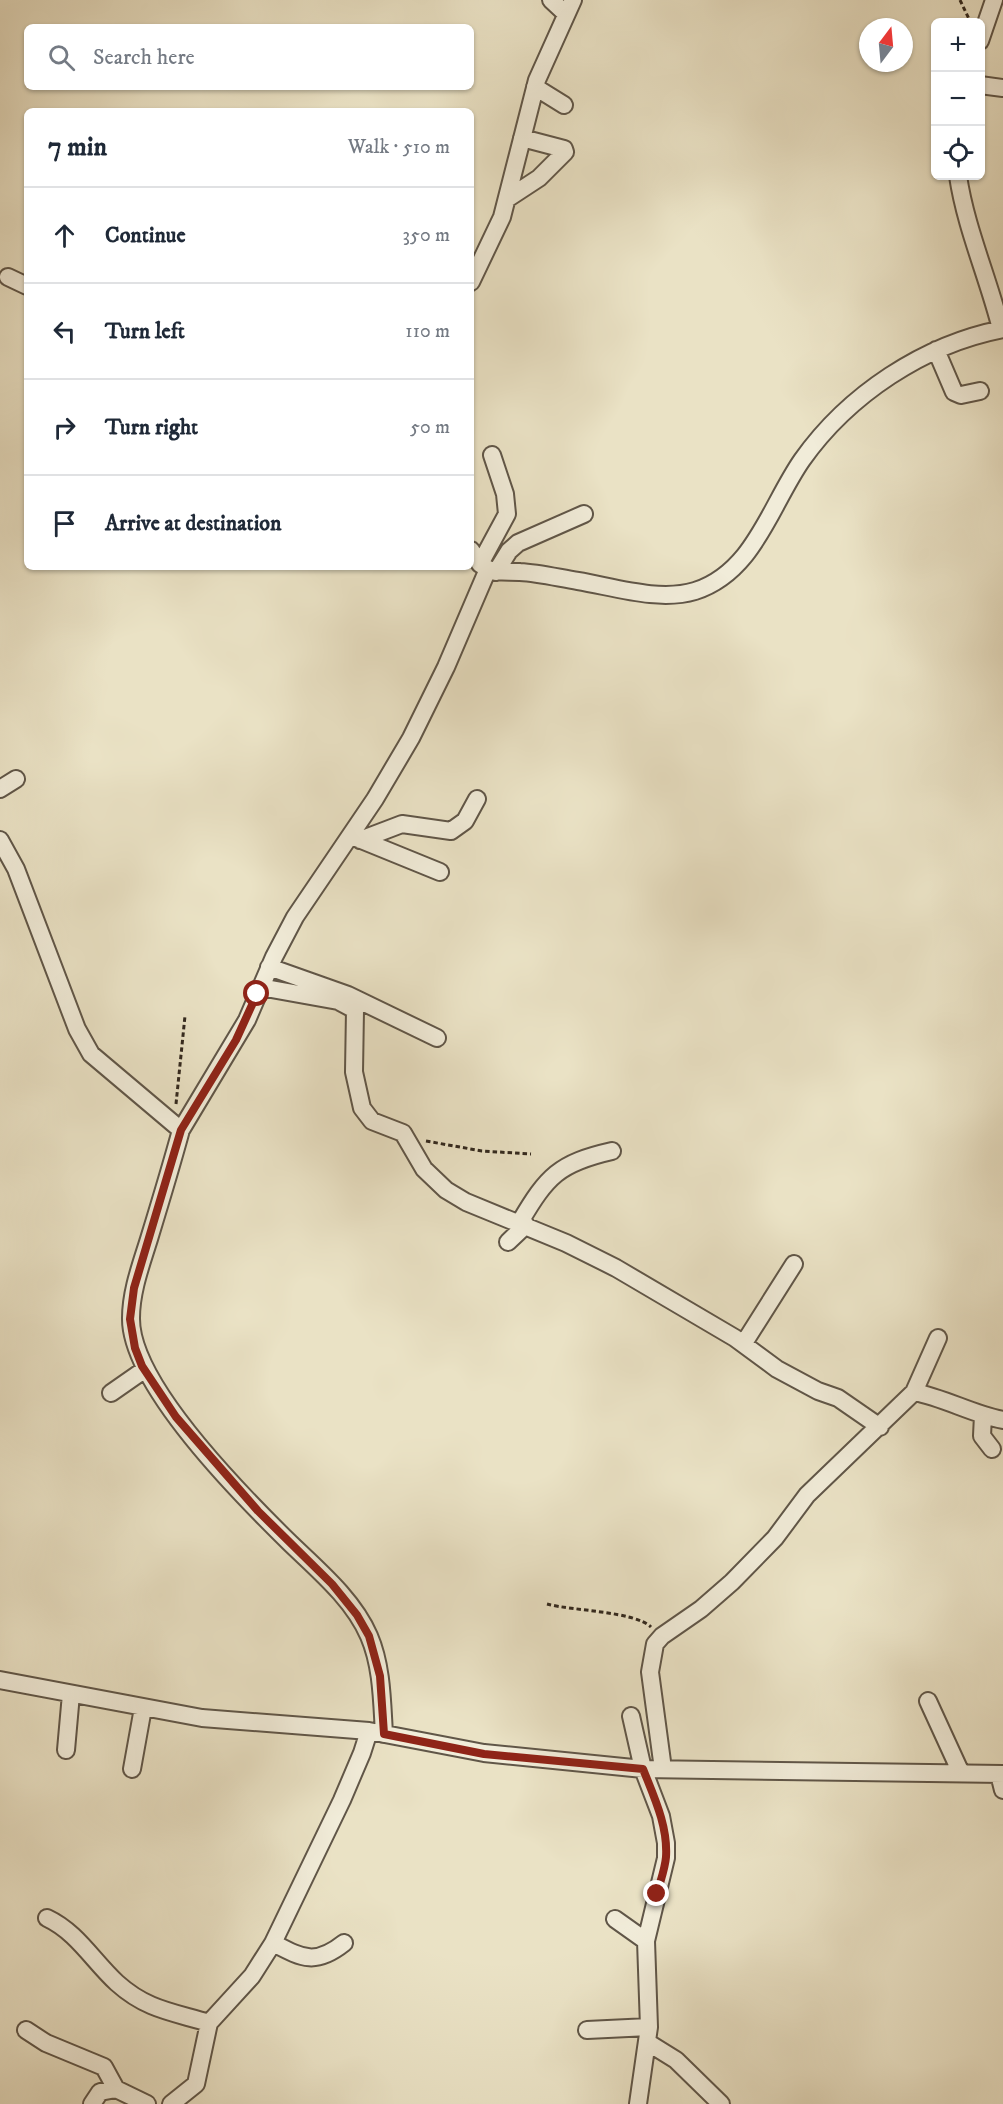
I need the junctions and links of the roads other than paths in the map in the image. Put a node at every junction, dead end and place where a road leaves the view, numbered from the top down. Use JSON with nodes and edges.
{"nodes":[{"id":1,"x":551,"y":0,"type":"edge"},
{"id":2,"x":994,"y":0,"type":"edge"},
{"id":3,"x":569,"y":7,"type":"edge"},
{"id":4,"x":985,"y":28,"type":"edge"},
{"id":5,"x":985,"y":86,"type":"edge"},
{"id":6,"x":535,"y":87,"type":"junction"},
{"id":7,"x":1003,"y":88,"type":"edge"},
{"id":8,"x":564,"y":105,"type":"dead end"},
{"id":9,"x":522,"y":138,"type":"junction"},
{"id":10,"x":958,"y":180,"type":"edge"},
{"id":11,"x":507,"y":199,"type":"junction"},
{"id":12,"x":474,"y":276,"type":"edge"},
{"id":13,"x":8,"y":277,"type":"dead end"},
{"id":14,"x":24,"y":285,"type":"edge"},
{"id":15,"x":1002,"y":329,"type":"edge"},
{"id":16,"x":936,"y":350,"type":"junction"},
{"id":17,"x":980,"y":391,"type":"dead end"},
{"id":18,"x":492,"y":455,"type":"dead end"},
{"id":19,"x":584,"y":514,"type":"dead end"},
{"id":20,"x":484,"y":564,"type":"edge"},
{"id":21,"x":16,"y":779,"type":"dead end"},
{"id":22,"x":0,"y":789,"type":"edge"},
{"id":23,"x":477,"y":799,"type":"dead end"},
{"id":24,"x":355,"y":838,"type":"junction"},
{"id":25,"x":0,"y":840,"type":"edge"},
{"id":26,"x":440,"y":872,"type":"dead end"},
{"id":27,"x":269,"y":967,"type":"junction"},
{"id":28,"x":260,"y":987,"type":"junction"},
{"id":29,"x":437,"y":1038,"type":"dead end"},
{"id":30,"x":177,"y":1127,"type":"junction"},
{"id":31,"x":612,"y":1151,"type":"dead end"},
{"id":32,"x":523,"y":1224,"type":"junction"},
{"id":33,"x":508,"y":1242,"type":"dead end"},
{"id":34,"x":794,"y":1264,"type":"dead end"},
{"id":35,"x":938,"y":1338,"type":"dead end"},
{"id":36,"x":744,"y":1343,"type":"junction"},
{"id":37,"x":144,"y":1370,"type":"junction"},
{"id":38,"x":914,"y":1392,"type":"junction"},
{"id":39,"x":111,"y":1393,"type":"dead end"},
{"id":40,"x":983,"y":1415,"type":"junction"},
{"id":41,"x":1003,"y":1420,"type":"edge"},
{"id":42,"x":880,"y":1427,"type":"junction"},
{"id":43,"x":992,"y":1449,"type":"dead end"},
{"id":44,"x":0,"y":1680,"type":"edge"},
{"id":45,"x":72,"y":1694,"type":"junction"},
{"id":46,"x":928,"y":1701,"type":"dead end"},
{"id":47,"x":143,"y":1708,"type":"junction"},
{"id":48,"x":631,"y":1716,"type":"dead end"},
{"id":49,"x":376,"y":1732,"type":"junction"},
{"id":50,"x":66,"y":1750,"type":"dead end"},
{"id":51,"x":132,"y":1769,"type":"dead end"},
{"id":52,"x":643,"y":1769,"type":"junction"},
{"id":53,"x":663,"y":1769,"type":"junction"},
{"id":54,"x":962,"y":1773,"type":"junction"},
{"id":55,"x":1002,"y":1779,"type":"edge"},
{"id":56,"x":47,"y":1918,"type":"dead end"},
{"id":57,"x":615,"y":1919,"type":"dead end"},
{"id":58,"x":646,"y":1941,"type":"junction"},
{"id":59,"x":273,"y":1943,"type":"junction"},
{"id":60,"x":344,"y":1943,"type":"dead end"},
{"id":61,"x":209,"y":2023,"type":"junction"},
{"id":62,"x":26,"y":2030,"type":"dead end"},
{"id":63,"x":587,"y":2030,"type":"dead end"},
{"id":64,"x":648,"y":2034,"type":"junction"},
{"id":65,"x":116,"y":2089,"type":"junction"},
{"id":66,"x":92,"y":2104,"type":"edge"},
{"id":67,"x":147,"y":2104,"type":"edge"},
{"id":68,"x":171,"y":2104,"type":"edge"},
{"id":69,"x":638,"y":2104,"type":"edge"},
{"id":70,"x":721,"y":2104,"type":"edge"}],
"edges":[{"from":1,"to":3,"type":"street"},
{"from":2,"to":4,"type":"street"},
{"from":3,"to":6,"type":"street"},
{"from":5,"to":7,"type":"street"},
{"from":6,"to":8,"type":"street"},
{"from":6,"to":9,"type":"street"},
{"from":9,"to":11,"type":"street"},
{"from":9,"to":11,"type":"street"},
{"from":10,"to":15,"type":"street"},
{"from":11,"to":12,"type":"street"},
{"from":13,"to":14,"type":"street"},
{"from":15,"to":16,"type":"street"},
{"from":16,"to":17,"type":"street"},
{"from":16,"to":20,"type":"street"},
{"from":18,"to":20,"type":"street"},
{"from":19,"to":20,"type":"street"},
{"from":20,"to":24,"type":"street"},
{"from":21,"to":22,"type":"street"},
{"from":23,"to":24,"type":"street"},
{"from":24,"to":26,"type":"street"},
{"from":24,"to":27,"type":"street"},
{"from":25,"to":30,"type":"street"},
{"from":27,"to":28,"type":"street"},
{"from":27,"to":29,"type":"street"},
{"from":28,"to":30,"type":"street"},
{"from":28,"to":32,"type":"street"},
{"from":30,"to":37,"type":"street"},
{"from":31,"to":32,"type":"street"},
{"from":32,"to":33,"type":"street"},
{"from":32,"to":36,"type":"street"},
{"from":34,"to":36,"type":"street"},
{"from":35,"to":38,"type":"street"},
{"from":36,"to":42,"type":"street"},
{"from":37,"to":39,"type":"street"},
{"from":37,"to":49,"type":"street"},
{"from":38,"to":40,"type":"street"},
{"from":38,"to":42,"type":"street"},
{"from":40,"to":41,"type":"street"},
{"from":40,"to":43,"type":"street"},
{"from":42,"to":53,"type":"street"},
{"from":44,"to":45,"type":"street"},
{"from":45,"to":47,"type":"street"},
{"from":45,"to":50,"type":"street"},
{"from":46,"to":54,"type":"street"},
{"from":47,"to":49,"type":"street"},
{"from":47,"to":51,"type":"street"},
{"from":48,"to":52,"type":"street"},
{"from":49,"to":52,"type":"street"},
{"from":49,"to":59,"type":"street"},
{"from":52,"to":53,"type":"street"},
{"from":52,"to":58,"type":"street"},
{"from":53,"to":54,"type":"street"},
{"from":54,"to":55,"type":"street"},
{"from":56,"to":61,"type":"street"},
{"from":57,"to":58,"type":"street"},
{"from":58,"to":64,"type":"street"},
{"from":59,"to":60,"type":"street"},
{"from":59,"to":61,"type":"street"},
{"from":61,"to":68,"type":"street"},
{"from":62,"to":65,"type":"street"},
{"from":63,"to":64,"type":"street"},
{"from":64,"to":69,"type":"street"},
{"from":64,"to":70,"type":"street"},
{"from":65,"to":66,"type":"street"},
{"from":65,"to":67,"type":"street"}]}
